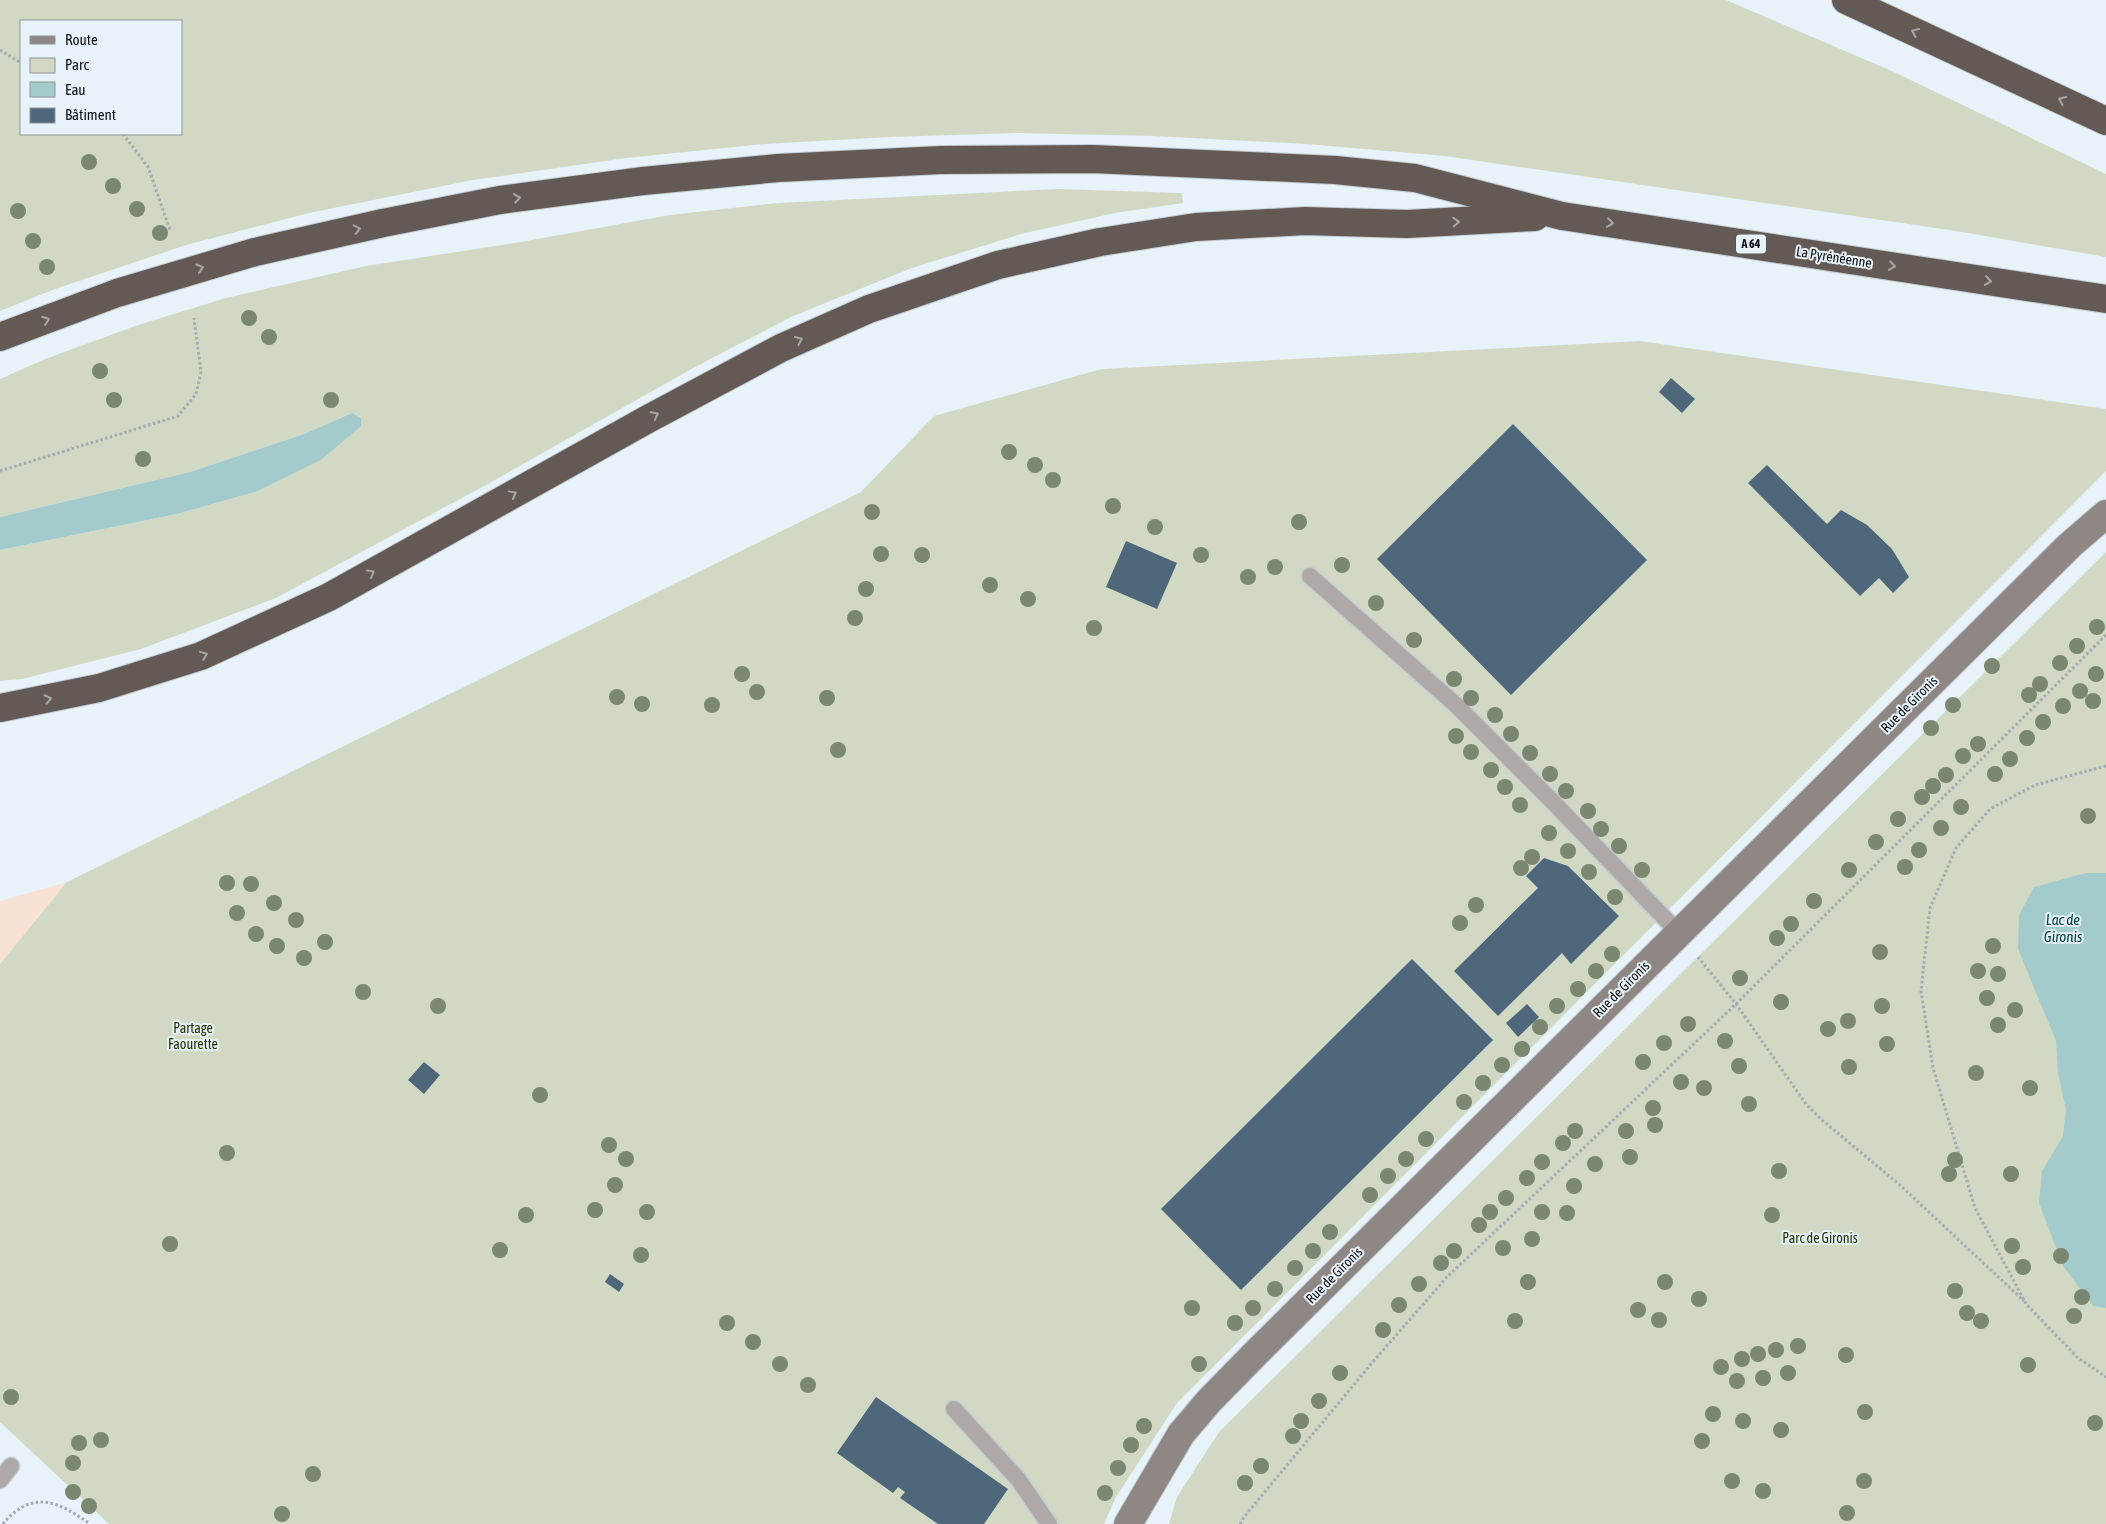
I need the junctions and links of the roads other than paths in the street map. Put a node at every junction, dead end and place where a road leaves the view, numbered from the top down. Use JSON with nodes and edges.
{"nodes":[{"id":1,"x":1846,"y":0,"type":"edge"},
{"id":2,"x":2106,"y":122,"type":"edge"},
{"id":3,"x":1562,"y":216,"type":"junction"},
{"id":4,"x":2106,"y":299,"type":"edge"},
{"id":5,"x":0,"y":337,"type":"edge"},
{"id":6,"x":2106,"y":514,"type":"edge"},
{"id":7,"x":1310,"y":576,"type":"dead end"},
{"id":8,"x":0,"y":708,"type":"edge"},
{"id":9,"x":1678,"y":932,"type":"junction"},
{"id":10,"x":954,"y":1410,"type":"dead end"},
{"id":11,"x":12,"y":1466,"type":"dead end"},
{"id":12,"x":1153,"y":1479,"type":"junction"},
{"id":13,"x":0,"y":1480,"type":"edge"},
{"id":14,"x":1049,"y":1524,"type":"edge"},
{"id":15,"x":1128,"y":1524,"type":"edge"},
{"id":16,"x":1142,"y":1524,"type":"edge"}],
"edges":[{"from":2,"to":1,"type":"highway","one_way":true},
{"from":3,"to":4,"type":"highway","name":"La Pyrénéenne","number":"A 64","one_way":true},
{"from":5,"to":3,"type":"highway","one_way":true},
{"from":8,"to":3,"type":"highway","one_way":true},
{"from":6,"to":9,"type":"street","name":"Rue de Gironis"},
{"from":7,"to":9,"type":"lane"},
{"from":9,"to":12,"type":"street","name":"Rue de Gironis"},
{"from":10,"to":14,"type":"lane"},
{"from":11,"to":13,"type":"lane"},
{"from":12,"to":15,"type":"street","name":"Rue de Gironis"},
{"from":12,"to":16,"type":"street","name":"Rue de Gironis"}]}
